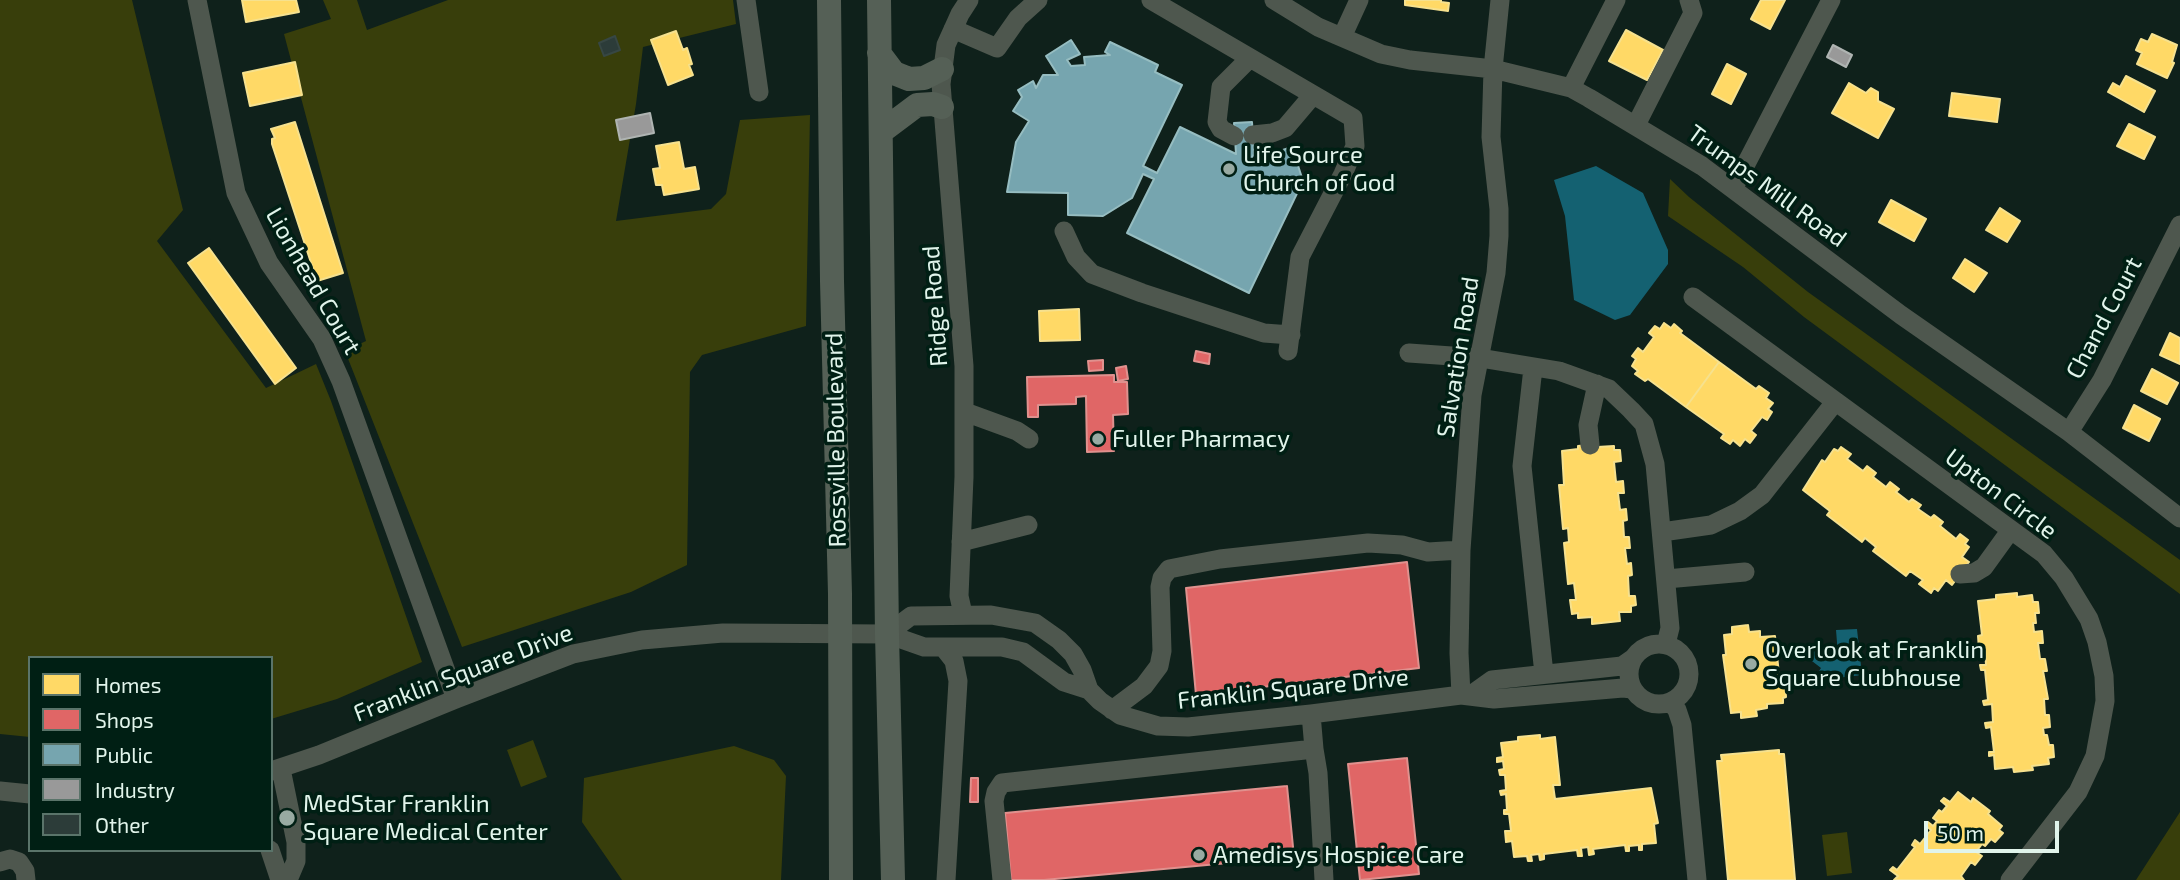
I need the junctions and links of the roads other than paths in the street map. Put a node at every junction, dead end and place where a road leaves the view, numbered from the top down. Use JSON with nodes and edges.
{"nodes":[{"id":1,"x":197,"y":0,"type":"edge"},
{"id":2,"x":746,"y":0,"type":"edge"},
{"id":3,"x":829,"y":0,"type":"edge"},
{"id":4,"x":879,"y":0,"type":"edge"},
{"id":5,"x":969,"y":0,"type":"edge"},
{"id":6,"x":1038,"y":0,"type":"edge"},
{"id":7,"x":1151,"y":0,"type":"edge"},
{"id":8,"x":1274,"y":0,"type":"edge"},
{"id":9,"x":1359,"y":0,"type":"edge"},
{"id":10,"x":1500,"y":0,"type":"edge"},
{"id":11,"x":1616,"y":0,"type":"edge"},
{"id":12,"x":1689,"y":0,"type":"edge"},
{"id":13,"x":1830,"y":0,"type":"edge"},
{"id":14,"x":953,"y":29,"type":"junction"},
{"id":15,"x":1342,"y":37,"type":"junction"},
{"id":16,"x":880,"y":53,"type":"junction"},
{"id":17,"x":1250,"y":58,"type":"junction"},
{"id":18,"x":942,"y":69,"type":"junction"},
{"id":19,"x":1493,"y":69,"type":"junction"},
{"id":20,"x":1571,"y":88,"type":"junction"},
{"id":21,"x":759,"y":92,"type":"dead end"},
{"id":22,"x":1313,"y":95,"type":"junction"},
{"id":23,"x":942,"y":107,"type":"junction"},
{"id":24,"x":1636,"y":125,"type":"junction"},
{"id":25,"x":881,"y":132,"type":"junction"},
{"id":26,"x":1733,"y":189,"type":"junction"},
{"id":27,"x":2180,"y":225,"type":"edge"},
{"id":28,"x":1064,"y":231,"type":"dead end"},
{"id":29,"x":1693,"y":298,"type":"dead end"},
{"id":30,"x":1409,"y":353,"type":"dead end"},
{"id":31,"x":1480,"y":358,"type":"junction"},
{"id":32,"x":1534,"y":368,"type":"junction"},
{"id":33,"x":1597,"y":384,"type":"junction"},
{"id":34,"x":1835,"y":402,"type":"junction"},
{"id":35,"x":965,"y":412,"type":"junction"},
{"id":36,"x":2068,"y":432,"type":"junction"},
{"id":37,"x":1029,"y":439,"type":"dead end"},
{"id":38,"x":1590,"y":445,"type":"dead end"},
{"id":39,"x":2180,"y":518,"type":"edge"},
{"id":40,"x":1028,"y":525,"type":"dead end"},
{"id":41,"x":1662,"y":531,"type":"junction"},
{"id":42,"x":2010,"y":531,"type":"junction"},
{"id":43,"x":961,"y":542,"type":"junction"},
{"id":44,"x":1461,"y":550,"type":"junction"},
{"id":45,"x":1745,"y":572,"type":"dead end"},
{"id":46,"x":1960,"y":574,"type":"dead end"},
{"id":47,"x":1666,"y":579,"type":"junction"},
{"id":48,"x":963,"y":614,"type":"junction"},
{"id":49,"x":839,"y":634,"type":"junction"},
{"id":50,"x":887,"y":635,"type":"junction"},
{"id":51,"x":1666,"y":644,"type":"junction"},
{"id":52,"x":943,"y":647,"type":"junction"},
{"id":53,"x":1632,"y":659,"type":"junction"},
{"id":54,"x":1544,"y":674,"type":"junction"},
{"id":55,"x":1632,"y":689,"type":"junction"},
{"id":56,"x":1089,"y":690,"type":"junction"},
{"id":57,"x":1466,"y":695,"type":"junction"},
{"id":58,"x":456,"y":699,"type":"junction"},
{"id":59,"x":1671,"y":702,"type":"junction"},
{"id":60,"x":1112,"y":709,"type":"junction"},
{"id":61,"x":1311,"y":714,"type":"junction"},
{"id":62,"x":1314,"y":749,"type":"junction"},
{"id":63,"x":276,"y":770,"type":"edge"},
{"id":64,"x":0,"y":791,"type":"edge"},
{"id":65,"x":28,"y":794,"type":"edge"},
{"id":66,"x":271,"y":852,"type":"edge"},
{"id":67,"x":0,"y":862,"type":"edge"},
{"id":68,"x":26,"y":880,"type":"edge"},
{"id":69,"x":280,"y":880,"type":"edge"},
{"id":70,"x":288,"y":880,"type":"edge"},
{"id":71,"x":842,"y":880,"type":"edge"},
{"id":72,"x":893,"y":880,"type":"edge"},
{"id":73,"x":946,"y":880,"type":"edge"},
{"id":74,"x":1002,"y":880,"type":"edge"},
{"id":75,"x":1324,"y":880,"type":"edge"},
{"id":76,"x":1697,"y":880,"type":"edge"},
{"id":77,"x":2010,"y":880,"type":"edge"}],
"edges":[{"from":1,"to":58,"type":"street","name":"Lionhead Court"},
{"from":2,"to":21,"type":"street"},
{"from":3,"to":49,"type":"main road","name":"Rossville Boulevard"},
{"from":4,"to":16,"type":"main road","name":"Rossville Boulevard"},
{"from":5,"to":14,"type":"street","name":"Ridge Road"},
{"from":6,"to":14,"type":"street"},
{"from":7,"to":17,"type":"street"},
{"from":8,"to":15,"type":"street","name":"Trumps Mill Road"},
{"from":9,"to":15,"type":"street"},
{"from":10,"to":19,"type":"street","name":"Salvation Road"},
{"from":11,"to":20,"type":"street"},
{"from":12,"to":24,"type":"street"},
{"from":13,"to":26,"type":"street"},
{"from":14,"to":18,"type":"street","name":"Ridge Road"},
{"from":15,"to":19,"type":"street","name":"Trumps Mill Road"},
{"from":16,"to":18,"type":"main road"},
{"from":16,"to":25,"type":"main road","name":"Rossville Boulevard"},
{"from":17,"to":22,"type":"street"},
{"from":17,"to":22,"type":"street"},
{"from":18,"to":23,"type":"street","name":"Ridge Road"},
{"from":19,"to":20,"type":"street","name":"Trumps Mill Road"},
{"from":19,"to":31,"type":"street","name":"Salvation Road"},
{"from":20,"to":24,"type":"street","name":"Trumps Mill Road"},
{"from":22,"to":28,"type":"street"},
{"from":23,"to":25,"type":"main road"},
{"from":23,"to":35,"type":"street","name":"Ridge Road"},
{"from":24,"to":26,"type":"street","name":"Trumps Mill Road"},
{"from":25,"to":50,"type":"main road","name":"Rossville Boulevard"},
{"from":26,"to":36,"type":"street","name":"Trumps Mill Road"},
{"from":27,"to":36,"type":"street","name":"Chand Court"},
{"from":29,"to":34,"type":"street","name":"Upton Circle"},
{"from":30,"to":31,"type":"street"},
{"from":31,"to":32,"type":"street"},
{"from":31,"to":44,"type":"street","name":"Salvation Road"},
{"from":32,"to":33,"type":"street"},
{"from":32,"to":54,"type":"street"},
{"from":33,"to":38,"type":"street"},
{"from":33,"to":41,"type":"street"},
{"from":34,"to":41,"type":"street"},
{"from":34,"to":42,"type":"street","name":"Upton Circle"},
{"from":35,"to":37,"type":"street"},
{"from":35,"to":43,"type":"street","name":"Ridge Road"},
{"from":36,"to":39,"type":"street","name":"Trumps Mill Road"},
{"from":40,"to":43,"type":"street"},
{"from":41,"to":47,"type":"street"},
{"from":42,"to":46,"type":"street"},
{"from":42,"to":77,"type":"street","name":"Upton Circle"},
{"from":43,"to":48,"type":"street","name":"Ridge Road"},
{"from":44,"to":57,"type":"street","name":"Salvation Road"},
{"from":44,"to":60,"type":"street"},
{"from":45,"to":47,"type":"street"},
{"from":47,"to":51,"type":"street"},
{"from":48,"to":50,"type":"street","name":"Franklin Square Drive"},
{"from":48,"to":56,"type":"street","name":"Franklin Square Drive"},
{"from":49,"to":50,"type":"street","name":"Franklin Square Drive"},
{"from":49,"to":58,"type":"street","name":"Franklin Square Drive"},
{"from":49,"to":71,"type":"main road","name":"Rossville Boulevard"},
{"from":50,"to":52,"type":"street","name":"Franklin Square Drive"},
{"from":50,"to":72,"type":"main road","name":"Rossville Boulevard"},
{"from":51,"to":53,"type":"street"},
{"from":51,"to":59,"type":"street"},
{"from":52,"to":56,"type":"street","name":"Franklin Square Drive"},
{"from":52,"to":73,"type":"street"},
{"from":53,"to":54,"type":"street","name":"Franklin Square Drive"},
{"from":53,"to":55,"type":"street"},
{"from":54,"to":57,"type":"street","name":"Franklin Square Drive"},
{"from":55,"to":57,"type":"street","name":"Franklin Square Drive"},
{"from":55,"to":59,"type":"street"},
{"from":56,"to":60,"type":"street","name":"Franklin Square Drive"},
{"from":57,"to":61,"type":"street","name":"Franklin Square Drive"},
{"from":58,"to":63,"type":"street","name":"Franklin Square Drive"},
{"from":59,"to":76,"type":"street"},
{"from":60,"to":61,"type":"street","name":"Franklin Square Drive"},
{"from":61,"to":62,"type":"street"},
{"from":62,"to":74,"type":"street"},
{"from":62,"to":75,"type":"street"},
{"from":63,"to":70,"type":"street"},
{"from":64,"to":65,"type":"street"},
{"from":66,"to":69,"type":"street"},
{"from":67,"to":68,"type":"street"}]}
